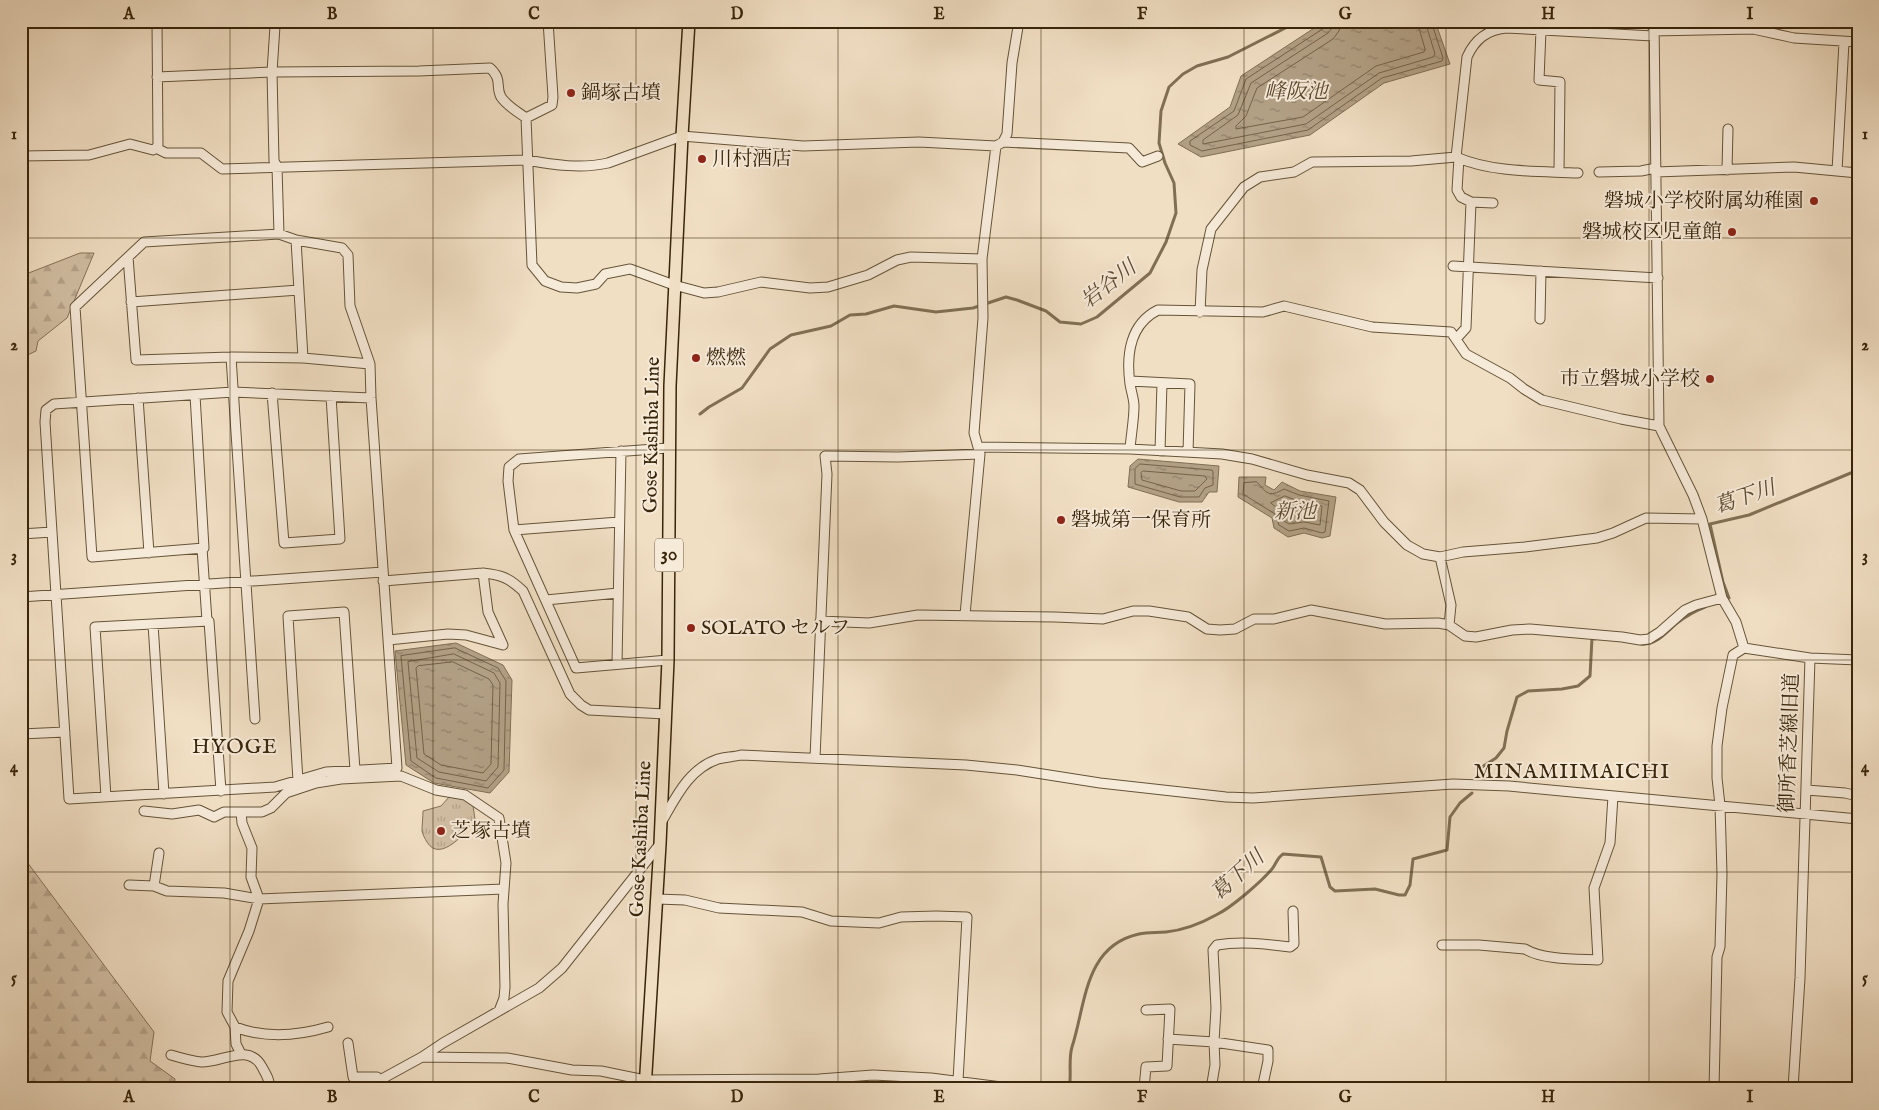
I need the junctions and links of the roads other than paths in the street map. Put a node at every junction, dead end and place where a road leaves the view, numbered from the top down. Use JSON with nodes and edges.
{"nodes":[{"id":1,"x":156,"y":21,"type":"edge"},
{"id":2,"x":278,"y":21,"type":"edge"},
{"id":3,"x":548,"y":21,"type":"edge"},
{"id":4,"x":689,"y":21,"type":"edge"},
{"id":5,"x":1018,"y":21,"type":"edge"},
{"id":6,"x":1654,"y":21,"type":"edge"},
{"id":7,"x":1506,"y":24,"type":"edge"},
{"id":8,"x":1541,"y":30,"type":"junction"},
{"id":9,"x":1653,"y":33,"type":"junction"},
{"id":10,"x":1844,"y":42,"type":"junction"},
{"id":11,"x":1858,"y":42,"type":"edge"},
{"id":12,"x":272,"y":72,"type":"junction"},
{"id":13,"x":157,"y":77,"type":"junction"},
{"id":14,"x":526,"y":118,"type":"junction"},
{"id":15,"x":1728,"y":129,"type":"dead end"},
{"id":16,"x":682,"y":136,"type":"junction"},
{"id":17,"x":1000,"y":144,"type":"junction"},
{"id":18,"x":156,"y":148,"type":"junction"},
{"id":19,"x":21,"y":156,"type":"edge"},
{"id":20,"x":1158,"y":156,"type":"dead end"},
{"id":21,"x":1458,"y":158,"type":"junction"},
{"id":22,"x":527,"y":160,"type":"junction"},
{"id":23,"x":277,"y":167,"type":"junction"},
{"id":24,"x":1656,"y":170,"type":"junction"},
{"id":25,"x":1727,"y":170,"type":"junction"},
{"id":26,"x":1837,"y":171,"type":"junction"},
{"id":27,"x":1559,"y":172,"type":"junction"},
{"id":28,"x":1599,"y":172,"type":"dead end"},
{"id":29,"x":1578,"y":173,"type":"dead end"},
{"id":30,"x":1858,"y":173,"type":"edge"},
{"id":31,"x":1471,"y":202,"type":"junction"},
{"id":32,"x":1492,"y":203,"type":"dead end"},
{"id":33,"x":279,"y":234,"type":"junction"},
{"id":34,"x":296,"y":240,"type":"junction"},
{"id":35,"x":128,"y":257,"type":"junction"},
{"id":36,"x":982,"y":259,"type":"junction"},
{"id":37,"x":1453,"y":266,"type":"dead end"},
{"id":38,"x":1469,"y":266,"type":"junction"},
{"id":39,"x":1541,"y":271,"type":"junction"},
{"id":40,"x":1658,"y":278,"type":"junction"},
{"id":41,"x":674,"y":285,"type":"junction"},
{"id":42,"x":299,"y":290,"type":"junction"},
{"id":43,"x":131,"y":302,"type":"junction"},
{"id":44,"x":1200,"y":312,"type":"junction"},
{"id":45,"x":1540,"y":319,"type":"dead end"},
{"id":46,"x":1456,"y":339,"type":"junction"},
{"id":47,"x":231,"y":357,"type":"junction"},
{"id":48,"x":303,"y":358,"type":"junction"},
{"id":49,"x":370,"y":364,"type":"junction"},
{"id":50,"x":1130,"y":381,"type":"junction"},
{"id":51,"x":1162,"y":383,"type":"junction"},
{"id":52,"x":233,"y":392,"type":"junction"},
{"id":53,"x":272,"y":393,"type":"junction"},
{"id":54,"x":195,"y":395,"type":"junction"},
{"id":55,"x":330,"y":396,"type":"junction"},
{"id":56,"x":138,"y":398,"type":"junction"},
{"id":57,"x":371,"y":398,"type":"junction"},
{"id":58,"x":80,"y":402,"type":"junction"},
{"id":59,"x":1659,"y":426,"type":"junction"},
{"id":60,"x":668,"y":448,"type":"junction"},
{"id":61,"x":1130,"y":449,"type":"junction"},
{"id":62,"x":621,"y":451,"type":"junction"},
{"id":63,"x":979,"y":451,"type":"junction"},
{"id":64,"x":1160,"y":451,"type":"junction"},
{"id":65,"x":1188,"y":452,"type":"junction"},
{"id":66,"x":1702,"y":520,"type":"junction"},
{"id":67,"x":620,"y":522,"type":"junction"},
{"id":68,"x":514,"y":530,"type":"junction"},
{"id":69,"x":52,"y":532,"type":"junction"},
{"id":70,"x":21,"y":534,"type":"edge"},
{"id":71,"x":202,"y":548,"type":"junction"},
{"id":72,"x":149,"y":552,"type":"junction"},
{"id":73,"x":1440,"y":557,"type":"junction"},
{"id":74,"x":483,"y":572,"type":"junction"},
{"id":75,"x":383,"y":576,"type":"junction"},
{"id":76,"x":246,"y":581,"type":"junction"},
{"id":77,"x":205,"y":584,"type":"junction"},
{"id":78,"x":618,"y":593,"type":"junction"},
{"id":79,"x":57,"y":594,"type":"junction"},
{"id":80,"x":21,"y":597,"type":"edge"},
{"id":81,"x":1722,"y":598,"type":"junction"},
{"id":82,"x":546,"y":600,"type":"junction"},
{"id":83,"x":966,"y":615,"type":"junction"},
{"id":84,"x":207,"y":621,"type":"junction"},
{"id":85,"x":820,"y":621,"type":"junction"},
{"id":86,"x":153,"y":624,"type":"junction"},
{"id":87,"x":1449,"y":625,"type":"junction"},
{"id":88,"x":388,"y":640,"type":"junction"},
{"id":89,"x":1744,"y":648,"type":"junction"},
{"id":90,"x":1810,"y":658,"type":"junction"},
{"id":91,"x":668,"y":660,"type":"junction"},
{"id":92,"x":1858,"y":660,"type":"edge"},
{"id":93,"x":617,"y":664,"type":"junction"},
{"id":94,"x":665,"y":714,"type":"junction"},
{"id":95,"x":255,"y":719,"type":"dead end"},
{"id":96,"x":65,"y":732,"type":"junction"},
{"id":97,"x":21,"y":734,"type":"edge"},
{"id":98,"x":815,"y":758,"type":"junction"},
{"id":99,"x":354,"y":770,"type":"junction"},
{"id":100,"x":298,"y":781,"type":"junction"},
{"id":101,"x":1807,"y":790,"type":"junction"},
{"id":102,"x":221,"y":791,"type":"junction"},
{"id":103,"x":164,"y":794,"type":"junction"},
{"id":104,"x":1613,"y":796,"type":"junction"},
{"id":105,"x":1858,"y":796,"type":"edge"},
{"id":106,"x":106,"y":798,"type":"junction"},
{"id":107,"x":1720,"y":805,"type":"junction"},
{"id":108,"x":144,"y":810,"type":"dead end"},
{"id":109,"x":241,"y":812,"type":"junction"},
{"id":110,"x":1806,"y":816,"type":"junction"},
{"id":111,"x":1858,"y":819,"type":"edge"},
{"id":112,"x":661,"y":824,"type":"junction"},
{"id":113,"x":660,"y":844,"type":"junction"},
{"id":114,"x":159,"y":853,"type":"dead end"},
{"id":115,"x":129,"y":885,"type":"dead end"},
{"id":116,"x":154,"y":886,"type":"junction"},
{"id":117,"x":504,"y":889,"type":"junction"},
{"id":118,"x":259,"y":899,"type":"junction"},
{"id":119,"x":657,"y":900,"type":"junction"},
{"id":120,"x":1292,"y":911,"type":"dead end"},
{"id":121,"x":1442,"y":945,"type":"dead end"},
{"id":122,"x":1146,"y":1010,"type":"dead end"},
{"id":123,"x":499,"y":1011,"type":"junction"},
{"id":124,"x":328,"y":1026,"type":"dead end"},
{"id":125,"x":235,"y":1027,"type":"junction"},
{"id":126,"x":1168,"y":1040,"type":"junction"},
{"id":127,"x":1214,"y":1042,"type":"junction"},
{"id":128,"x":348,"y":1043,"type":"dead end"},
{"id":129,"x":241,"y":1054,"type":"junction"},
{"id":130,"x":171,"y":1055,"type":"dead end"},
{"id":131,"x":422,"y":1057,"type":"junction"},
{"id":132,"x":958,"y":1081,"type":"junction"},
{"id":133,"x":381,"y":1084,"type":"edge"},
{"id":134,"x":645,"y":1084,"type":"edge"},
{"id":135,"x":270,"y":1089,"type":"edge"},
{"id":136,"x":1018,"y":1089,"type":"edge"},
{"id":137,"x":1144,"y":1089,"type":"edge"},
{"id":138,"x":1211,"y":1089,"type":"edge"},
{"id":139,"x":1262,"y":1089,"type":"edge"},
{"id":140,"x":1714,"y":1089,"type":"edge"},
{"id":141,"x":1793,"y":1089,"type":"edge"}],
"edges":[{"from":1,"to":13,"type":"street"},
{"from":2,"to":12,"type":"street"},
{"from":3,"to":14,"type":"street"},
{"from":4,"to":16,"type":"main road","name":"Gose Kashiba Line","number":"30"},
{"from":5,"to":17,"type":"street"},
{"from":6,"to":9,"type":"street"},
{"from":7,"to":8,"type":"street"},
{"from":7,"to":21,"type":"street"},
{"from":8,"to":9,"type":"street"},
{"from":8,"to":27,"type":"street"},
{"from":9,"to":10,"type":"street"},
{"from":9,"to":24,"type":"street"},
{"from":10,"to":11,"type":"street"},
{"from":10,"to":26,"type":"street"},
{"from":12,"to":13,"type":"street"},
{"from":12,"to":14,"type":"street"},
{"from":12,"to":23,"type":"street"},
{"from":13,"to":18,"type":"street"},
{"from":14,"to":22,"type":"street"},
{"from":15,"to":25,"type":"street"},
{"from":16,"to":17,"type":"street"},
{"from":16,"to":22,"type":"street"},
{"from":16,"to":41,"type":"main road","name":"Gose Kashiba Line","number":"30"},
{"from":17,"to":20,"type":"street"},
{"from":17,"to":36,"type":"street"},
{"from":18,"to":19,"type":"street"},
{"from":18,"to":23,"type":"street"},
{"from":21,"to":27,"type":"street"},
{"from":21,"to":31,"type":"street"},
{"from":21,"to":44,"type":"street"},
{"from":22,"to":23,"type":"street"},
{"from":22,"to":41,"type":"street"},
{"from":23,"to":33,"type":"street"},
{"from":24,"to":25,"type":"street"},
{"from":24,"to":28,"type":"street"},
{"from":24,"to":40,"type":"street"},
{"from":25,"to":26,"type":"street"},
{"from":26,"to":30,"type":"street"},
{"from":27,"to":29,"type":"street"},
{"from":31,"to":32,"type":"street"},
{"from":31,"to":38,"type":"street"},
{"from":33,"to":34,"type":"street"},
{"from":33,"to":35,"type":"street"},
{"from":34,"to":42,"type":"street"},
{"from":34,"to":49,"type":"street"},
{"from":35,"to":43,"type":"street"},
{"from":35,"to":58,"type":"street"},
{"from":36,"to":41,"type":"street"},
{"from":36,"to":63,"type":"street"},
{"from":37,"to":38,"type":"street"},
{"from":38,"to":39,"type":"street"},
{"from":38,"to":46,"type":"street"},
{"from":39,"to":40,"type":"street"},
{"from":39,"to":45,"type":"street"},
{"from":40,"to":59,"type":"street"},
{"from":41,"to":60,"type":"main road","name":"Gose Kashiba Line","number":"30"},
{"from":42,"to":43,"type":"street"},
{"from":42,"to":48,"type":"street"},
{"from":43,"to":47,"type":"street"},
{"from":44,"to":46,"type":"street"},
{"from":44,"to":50,"type":"street"},
{"from":46,"to":59,"type":"street"},
{"from":47,"to":48,"type":"street"},
{"from":47,"to":52,"type":"street"},
{"from":48,"to":49,"type":"street"},
{"from":49,"to":57,"type":"street"},
{"from":50,"to":51,"type":"street"},
{"from":50,"to":61,"type":"street"},
{"from":51,"to":64,"type":"street"},
{"from":51,"to":65,"type":"street"},
{"from":52,"to":53,"type":"street"},
{"from":52,"to":54,"type":"street"},
{"from":52,"to":76,"type":"street"},
{"from":53,"to":55,"type":"street"},
{"from":53,"to":55,"type":"street"},
{"from":54,"to":56,"type":"street"},
{"from":54,"to":71,"type":"street"},
{"from":55,"to":57,"type":"street"},
{"from":56,"to":58,"type":"street"},
{"from":56,"to":72,"type":"street"},
{"from":57,"to":75,"type":"street"},
{"from":58,"to":69,"type":"street"},
{"from":58,"to":72,"type":"street"},
{"from":59,"to":66,"type":"street"},
{"from":60,"to":62,"type":"street"},
{"from":60,"to":91,"type":"main road","name":"Gose Kashiba Line","number":"30"},
{"from":61,"to":63,"type":"street"},
{"from":61,"to":64,"type":"street"},
{"from":62,"to":67,"type":"street"},
{"from":62,"to":68,"type":"street"},
{"from":63,"to":83,"type":"street"},
{"from":63,"to":85,"type":"street"},
{"from":64,"to":65,"type":"street"},
{"from":65,"to":73,"type":"street"},
{"from":66,"to":73,"type":"street"},
{"from":66,"to":81,"type":"street"},
{"from":67,"to":68,"type":"street"},
{"from":67,"to":78,"type":"street"},
{"from":68,"to":82,"type":"street"},
{"from":69,"to":70,"type":"street"},
{"from":69,"to":79,"type":"street"},
{"from":71,"to":72,"type":"street"},
{"from":71,"to":77,"type":"street"},
{"from":73,"to":87,"type":"street"},
{"from":74,"to":75,"type":"street"},
{"from":74,"to":88,"type":"street"},
{"from":74,"to":94,"type":"street"},
{"from":75,"to":76,"type":"street"},
{"from":75,"to":88,"type":"street"},
{"from":76,"to":77,"type":"street"},
{"from":76,"to":95,"type":"street"},
{"from":77,"to":79,"type":"street"},
{"from":77,"to":84,"type":"street"},
{"from":78,"to":82,"type":"street"},
{"from":78,"to":93,"type":"street"},
{"from":79,"to":80,"type":"street"},
{"from":79,"to":96,"type":"street"},
{"from":81,"to":87,"type":"street"},
{"from":81,"to":89,"type":"street"},
{"from":82,"to":93,"type":"street"},
{"from":83,"to":85,"type":"street"},
{"from":83,"to":87,"type":"street"},
{"from":84,"to":86,"type":"street"},
{"from":84,"to":102,"type":"street"},
{"from":85,"to":98,"type":"street"},
{"from":86,"to":103,"type":"street"},
{"from":86,"to":106,"type":"street"},
{"from":88,"to":99,"type":"street"},
{"from":89,"to":90,"type":"street","name":"御所香芝線旧道"},
{"from":89,"to":107,"type":"street"},
{"from":90,"to":92,"type":"street"},
{"from":90,"to":101,"type":"street","name":"御所香芝線旧道"},
{"from":91,"to":93,"type":"street"},
{"from":91,"to":94,"type":"main road","name":"Gose Kashiba Line","number":"30"},
{"from":94,"to":112,"type":"main road","name":"Gose Kashiba Line","number":"30"},
{"from":96,"to":97,"type":"street"},
{"from":96,"to":106,"type":"street"},
{"from":98,"to":104,"type":"street"},
{"from":98,"to":112,"type":"street"},
{"from":99,"to":100,"type":"street"},
{"from":99,"to":100,"type":"street"},
{"from":100,"to":102,"type":"street"},
{"from":101,"to":105,"type":"street"},
{"from":101,"to":110,"type":"street","name":"御所香芝線旧道"},
{"from":102,"to":103,"type":"street"},
{"from":103,"to":106,"type":"street"},
{"from":104,"to":107,"type":"street"},
{"from":104,"to":121,"type":"street"},
{"from":107,"to":110,"type":"street"},
{"from":107,"to":140,"type":"street"},
{"from":108,"to":109,"type":"street"},
{"from":109,"to":117,"type":"street"},
{"from":109,"to":118,"type":"street"},
{"from":110,"to":111,"type":"street"},
{"from":110,"to":141,"type":"street","name":"御所香芝線旧道"},
{"from":112,"to":113,"type":"main road","name":"Gose Kashiba Line","number":"30"},
{"from":113,"to":119,"type":"main road","name":"Gose Kashiba Line","number":"30"},
{"from":113,"to":123,"type":"street"},
{"from":114,"to":116,"type":"street"},
{"from":115,"to":116,"type":"street"},
{"from":116,"to":118,"type":"street"},
{"from":117,"to":118,"type":"street"},
{"from":117,"to":123,"type":"street"},
{"from":118,"to":125,"type":"street"},
{"from":119,"to":132,"type":"street"},
{"from":119,"to":134,"type":"main road","name":"Gose Kashiba Line","number":"30"},
{"from":120,"to":127,"type":"street"},
{"from":122,"to":126,"type":"street"},
{"from":123,"to":131,"type":"street"},
{"from":124,"to":125,"type":"street"},
{"from":125,"to":129,"type":"street"},
{"from":126,"to":127,"type":"street"},
{"from":126,"to":137,"type":"street"},
{"from":127,"to":138,"type":"street"},
{"from":127,"to":139,"type":"street"},
{"from":128,"to":133,"type":"street"},
{"from":129,"to":130,"type":"street"},
{"from":129,"to":135,"type":"street"},
{"from":131,"to":133,"type":"street"},
{"from":131,"to":134,"type":"street"},
{"from":132,"to":134,"type":"street"},
{"from":132,"to":136,"type":"street"}]}
